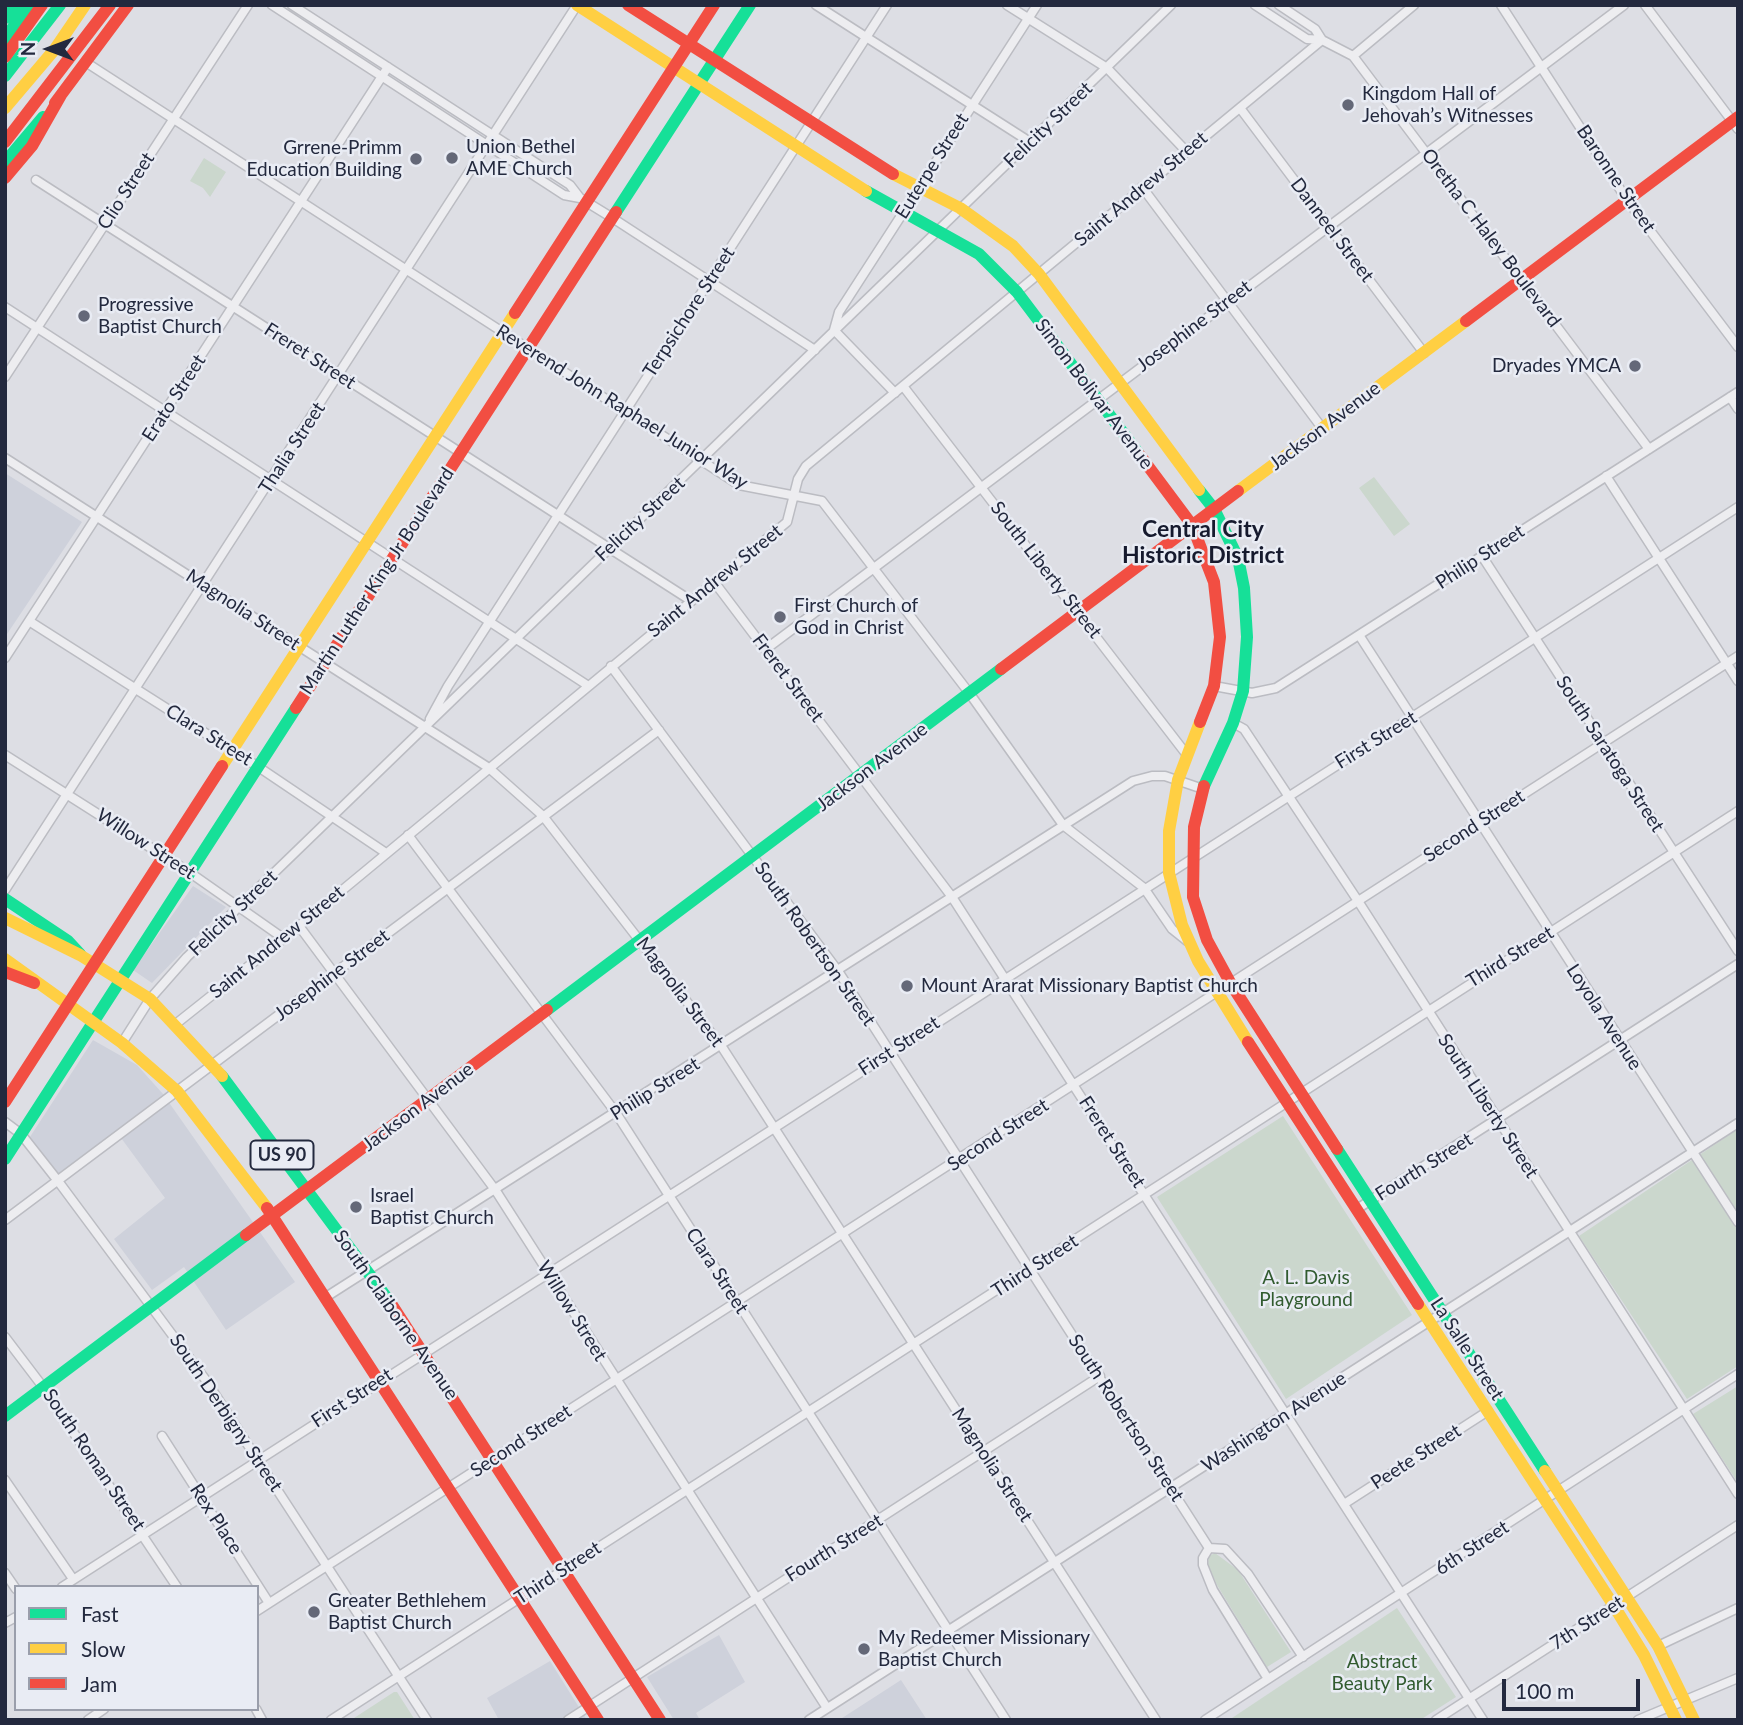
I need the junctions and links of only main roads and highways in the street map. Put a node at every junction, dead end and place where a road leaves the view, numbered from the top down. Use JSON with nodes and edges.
{"nodes":[{"id":1,"x":42,"y":5,"type":"edge"},
{"id":2,"x":60,"y":5,"type":"edge"},
{"id":3,"x":85,"y":5,"type":"edge"},
{"id":4,"x":110,"y":5,"type":"edge"},
{"id":5,"x":128,"y":5,"type":"edge"},
{"id":6,"x":577,"y":5,"type":"edge"},
{"id":7,"x":628,"y":5,"type":"edge"},
{"id":8,"x":714,"y":5,"type":"edge"},
{"id":9,"x":750,"y":5,"type":"edge"},
{"id":10,"x":22,"y":7,"type":"edge"},
{"id":11,"x":5,"y":18,"type":"edge"},
{"id":12,"x":5,"y":39,"type":"edge"},
{"id":13,"x":688,"y":44,"type":"junction"},
{"id":14,"x":5,"y":57,"type":"edge"},
{"id":15,"x":714,"y":61,"type":"junction"},
{"id":16,"x":673,"y":67,"type":"junction"},
{"id":17,"x":5,"y":76,"type":"edge"},
{"id":18,"x":698,"y":84,"type":"junction"},
{"id":19,"x":61,"y":95,"type":"junction"},
{"id":20,"x":5,"y":108,"type":"edge"},
{"id":21,"x":1736,"y":123,"type":"edge"},
{"id":22,"x":5,"y":142,"type":"edge"},
{"id":23,"x":5,"y":162,"type":"edge"},
{"id":24,"x":5,"y":178,"type":"edge"},
{"id":25,"x":1214,"y":509,"type":"junction"},
{"id":26,"x":1192,"y":525,"type":"junction"},
{"id":27,"x":5,"y":899,"type":"edge"},
{"id":28,"x":5,"y":918,"type":"edge"},
{"id":29,"x":80,"y":955,"type":"junction"},
{"id":30,"x":5,"y":959,"type":"edge"},
{"id":31,"x":95,"y":964,"type":"junction"},
{"id":32,"x":5,"y":971,"type":"edge"},
{"id":33,"x":121,"y":981,"type":"junction"},
{"id":34,"x":1231,"y":984,"type":"joint"},
{"id":35,"x":40,"y":985,"type":"junction"},
{"id":36,"x":1217,"y":994,"type":"joint"},
{"id":37,"x":69,"y":1005,"type":"junction"},
{"id":38,"x":94,"y":1022,"type":"junction"},
{"id":39,"x":5,"y":1102,"type":"edge"},
{"id":40,"x":5,"y":1159,"type":"edge"},
{"id":41,"x":308,"y":1190,"type":"junction"},
{"id":42,"x":273,"y":1216,"type":"junction"},
{"id":43,"x":5,"y":1416,"type":"edge"},
{"id":44,"x":598,"y":1720,"type":"edge"},
{"id":45,"x":660,"y":1720,"type":"edge"},
{"id":46,"x":1676,"y":1720,"type":"edge"},
{"id":47,"x":1694,"y":1720,"type":"edge"}],
"edges":[{"from":1,"to":14,"type":"main road"},
{"from":2,"to":17,"type":"main road"},
{"from":3,"to":20,"type":"main road"},
{"from":4,"to":22,"type":"main road"},
{"from":5,"to":19,"type":"main road"},
{"from":6,"to":16,"type":"main road","name":"Simon Bolivar Avenue"},
{"from":7,"to":13,"type":"main road","name":"Simon Bolivar Avenue"},
{"from":8,"to":13,"type":"main road","name":"Martin Luther King Jr Boulevard"},
{"from":9,"to":15,"type":"main road","name":"Martin Luther King Jr Boulevard"},
{"from":10,"to":11,"type":"main road"},
{"from":10,"to":12,"type":"main road"},
{"from":13,"to":15,"type":"main road","name":"Simon Bolivar Avenue"},
{"from":13,"to":16,"type":"main road","name":"Martin Luther King Jr Boulevard"},
{"from":15,"to":18,"type":"main road","name":"Martin Luther King Jr Boulevard"},
{"from":15,"to":25,"type":"main road","name":"Simon Bolivar Avenue"},
{"from":16,"to":18,"type":"main road","name":"Simon Bolivar Avenue"},
{"from":16,"to":31,"type":"main road","name":"Martin Luther King Jr Boulevard"},
{"from":18,"to":26,"type":"main road","name":"Simon Bolivar Avenue"},
{"from":18,"to":33,"type":"main road","name":"Martin Luther King Jr Boulevard"},
{"from":19,"to":23,"type":"main road"},
{"from":19,"to":24,"type":"main road"},
{"from":21,"to":25,"type":"main road","name":"Jackson Avenue"},
{"from":25,"to":26,"type":"main road","name":"Jackson Avenue"},
{"from":25,"to":34,"type":"main road","name":"Simon Bolivar Avenue"},
{"from":26,"to":36,"type":"main road","name":"Simon Bolivar Avenue"},
{"from":26,"to":41,"type":"main road","name":"Jackson Avenue"},
{"from":27,"to":29,"type":"main road","name":"South Claiborne Avenue"},
{"from":28,"to":29,"type":"main road","name":"South Claiborne Avenue","number":"US 90"},
{"from":29,"to":31,"type":"main road","name":"South Claiborne Avenue","number":"US 90"},
{"from":30,"to":35,"type":"main road","number":"US 90"},
{"from":31,"to":33,"type":"main road","name":"South Claiborne Avenue","number":"US 90"},
{"from":31,"to":37,"type":"main road","name":"Martin Luther King Jr Boulevard"},
{"from":32,"to":35,"type":"main road"},
{"from":33,"to":38,"type":"main road","name":"Martin Luther King Jr Boulevard"},
{"from":33,"to":41,"type":"main road","name":"South Claiborne Avenue","number":"US 90"},
{"from":34,"to":47,"type":"main road","name":"La Salle Street"},
{"from":35,"to":37,"type":"main road","number":"US 90"},
{"from":36,"to":46,"type":"main road","name":"La Salle Street"},
{"from":37,"to":38,"type":"main road","number":"US 90"},
{"from":37,"to":39,"type":"main road","name":"Martin Luther King Jr Boulevard"},
{"from":38,"to":40,"type":"main road","name":"Martin Luther King Jr Boulevard"},
{"from":38,"to":42,"type":"main road","number":"US 90"},
{"from":41,"to":42,"type":"main road","name":"Jackson Avenue"},
{"from":41,"to":45,"type":"main road","name":"South Claiborne Avenue","number":"US 90"},
{"from":42,"to":43,"type":"main road","name":"Jackson Avenue"},
{"from":42,"to":44,"type":"main road","number":"US 90"}]}
